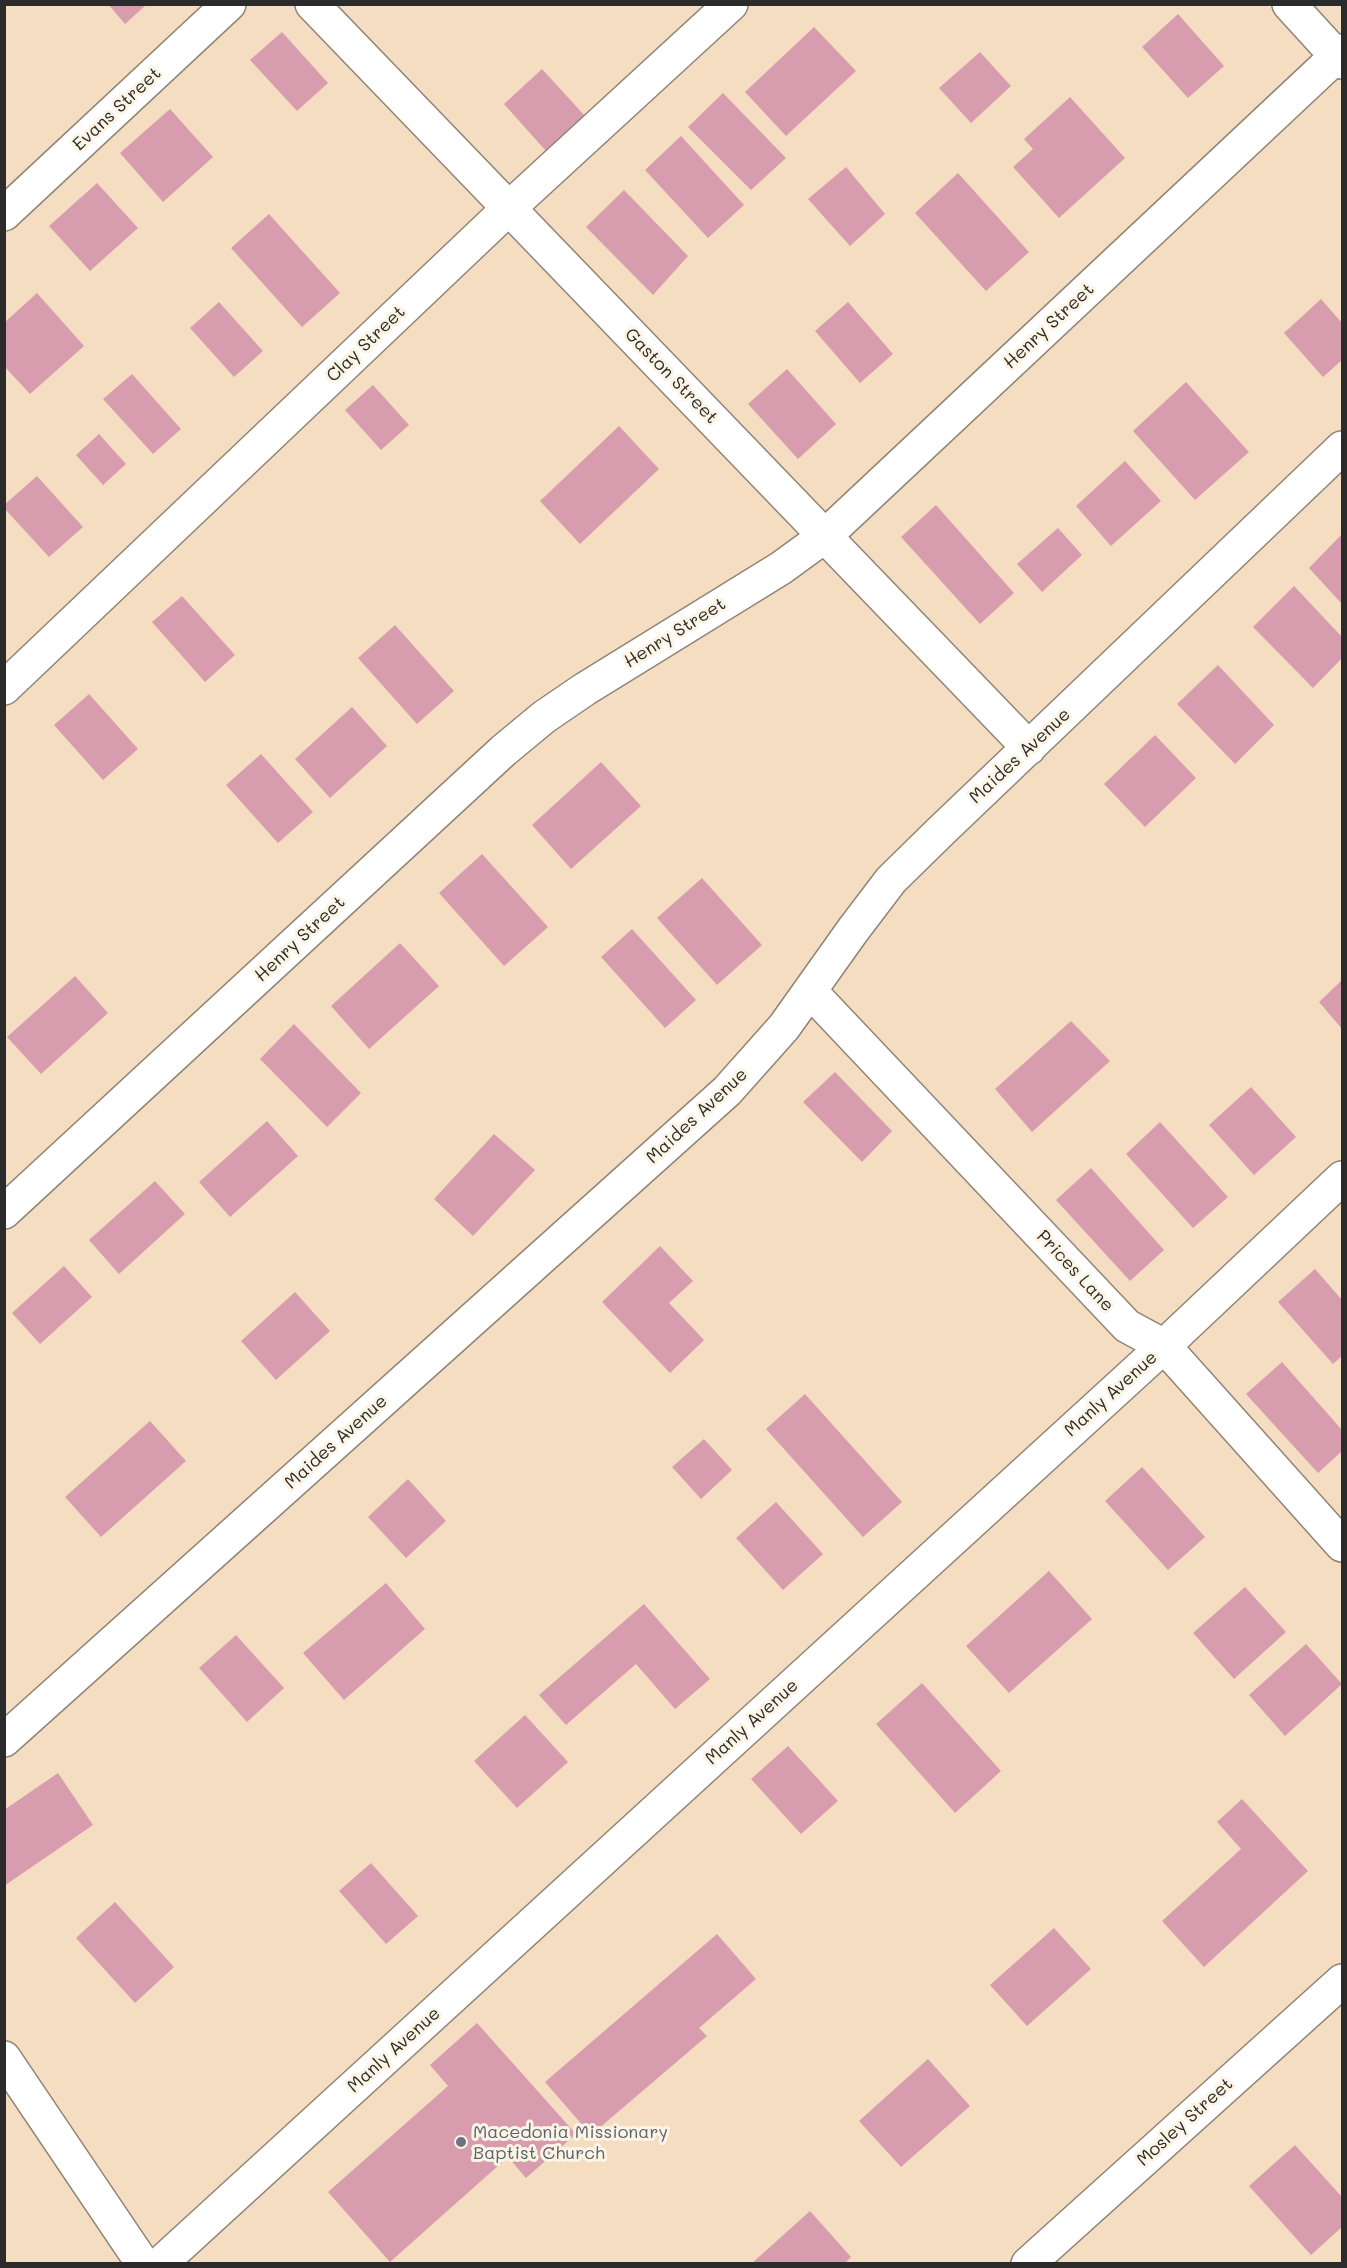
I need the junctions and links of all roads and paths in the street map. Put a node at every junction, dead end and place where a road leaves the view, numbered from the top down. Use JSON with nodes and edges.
{"nodes":[{"id":1,"x":229,"y":4,"type":"edge"},
{"id":2,"x":312,"y":4,"type":"edge"},
{"id":3,"x":731,"y":4,"type":"edge"},
{"id":4,"x":1289,"y":4,"type":"edge"},
{"id":5,"x":1341,"y":56,"type":"edge"},
{"id":6,"x":508,"y":208,"type":"junction"},
{"id":7,"x":4,"y":213,"type":"edge"},
{"id":8,"x":1342,"y":448,"type":"edge"},
{"id":9,"x":825,"y":536,"type":"junction"},
{"id":10,"x":4,"y":688,"type":"edge"},
{"id":11,"x":1029,"y":748,"type":"junction"},
{"id":12,"x":810,"y":991,"type":"junction"},
{"id":13,"x":1342,"y":1178,"type":"edge"},
{"id":14,"x":4,"y":1212,"type":"edge"},
{"id":15,"x":1164,"y":1346,"type":"junction"},
{"id":16,"x":1342,"y":1545,"type":"edge"},
{"id":17,"x":4,"y":1740,"type":"edge"},
{"id":18,"x":1342,"y":1981,"type":"edge"},
{"id":19,"x":4,"y":2058,"type":"edge"},
{"id":20,"x":143,"y":2264,"type":"edge"},
{"id":21,"x":160,"y":2264,"type":"edge"},
{"id":22,"x":1028,"y":2264,"type":"edge"}],
"edges":[{"from":1,"to":7,"type":"street","name":"Evans Street"},
{"from":2,"to":6,"type":"street","name":"Gaston Street"},
{"from":3,"to":6,"type":"street","name":"Clay Street"},
{"from":4,"to":5,"type":"street"},
{"from":5,"to":9,"type":"street","name":"Henry Street"},
{"from":6,"to":9,"type":"street","name":"Gaston Street"},
{"from":6,"to":10,"type":"street","name":"Clay Street"},
{"from":8,"to":11,"type":"street","name":"Maides Avenue"},
{"from":9,"to":11,"type":"street","name":"Gaston Street"},
{"from":9,"to":14,"type":"street","name":"Henry Street"},
{"from":11,"to":12,"type":"street","name":"Maides Avenue"},
{"from":12,"to":15,"type":"street","name":"Prices Lane"},
{"from":12,"to":17,"type":"street","name":"Maides Avenue"},
{"from":13,"to":15,"type":"street","name":"Manly Avenue"},
{"from":15,"to":16,"type":"street","name":"Prices Lane"},
{"from":15,"to":21,"type":"street","name":"Manly Avenue"},
{"from":18,"to":22,"type":"street","name":"Mosley Street"},
{"from":19,"to":20,"type":"street"}]}
